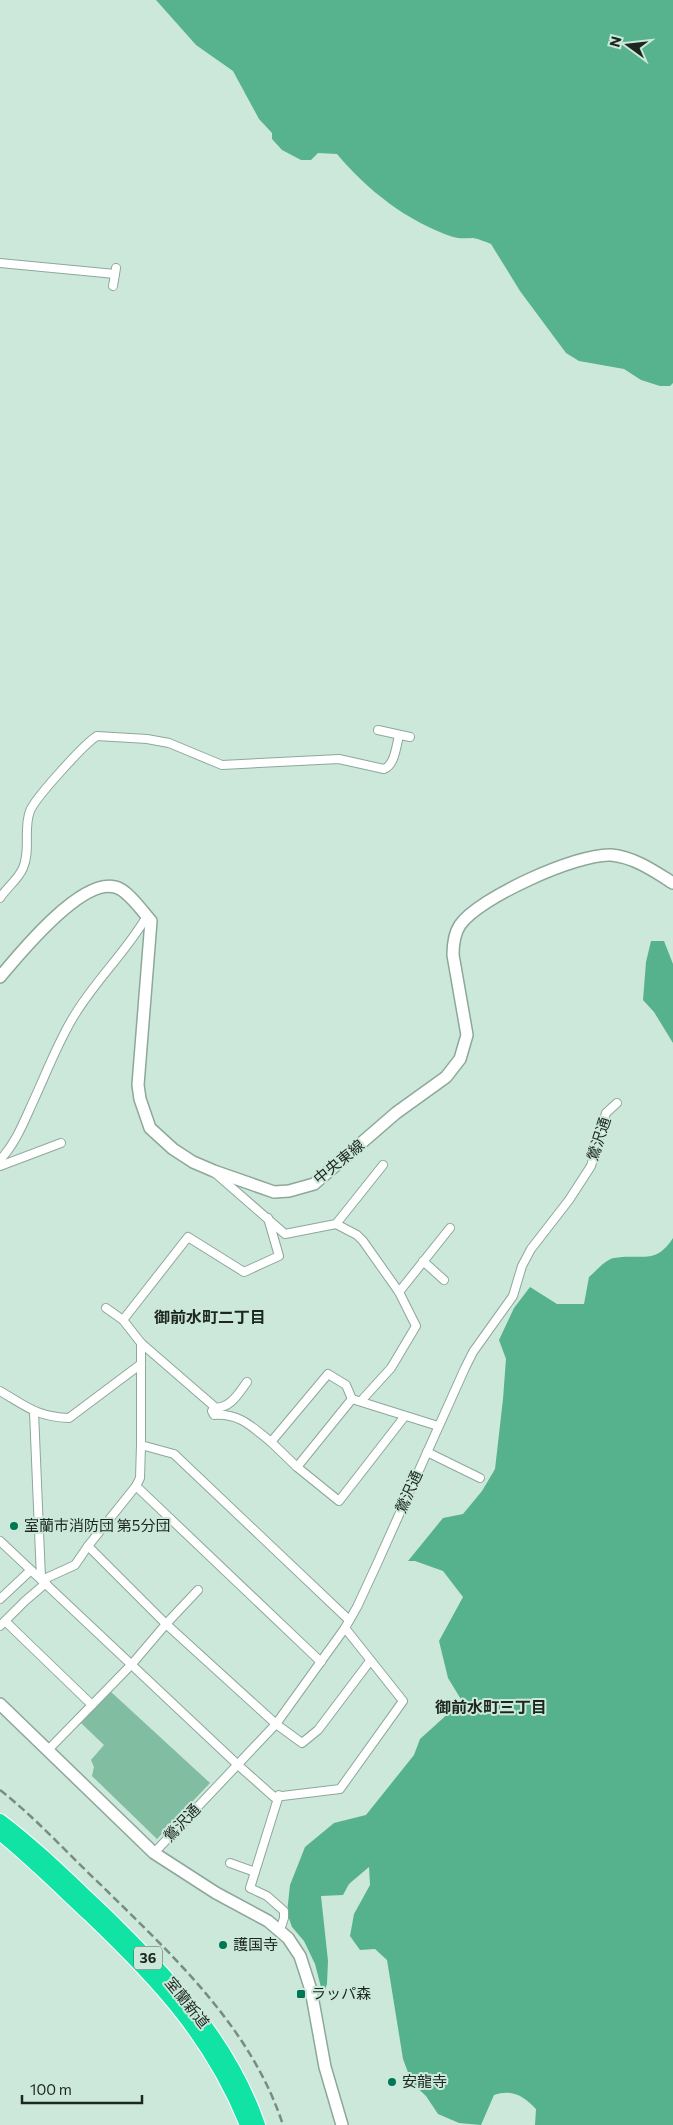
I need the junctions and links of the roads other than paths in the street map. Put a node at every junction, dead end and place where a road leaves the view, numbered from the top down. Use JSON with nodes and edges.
{"nodes":[{"id":1,"x":0,"y":262,"type":"edge"},
{"id":2,"x":114,"y":286,"type":"dead end"},
{"id":3,"x":378,"y":730,"type":"dead end"},
{"id":4,"x":399,"y":736,"type":"junction"},
{"id":5,"x":410,"y":737,"type":"dead end"},
{"id":6,"x":673,"y":883,"type":"edge"},
{"id":7,"x":0,"y":898,"type":"edge"},
{"id":8,"x":147,"y":916,"type":"junction"},
{"id":9,"x":0,"y":977,"type":"edge"},
{"id":10,"x":617,"y":1103,"type":"dead end"},
{"id":11,"x":61,"y":1143,"type":"dead end"},
{"id":12,"x":0,"y":1160,"type":"edge"},
{"id":13,"x":383,"y":1165,"type":"dead end"},
{"id":14,"x":0,"y":1166,"type":"edge"},
{"id":15,"x":214,"y":1171,"type":"junction"},
{"id":16,"x":268,"y":1218,"type":"junction"},
{"id":17,"x":336,"y":1224,"type":"junction"},
{"id":18,"x":450,"y":1228,"type":"dead end"},
{"id":19,"x":423,"y":1261,"type":"junction"},
{"id":20,"x":444,"y":1280,"type":"dead end"},
{"id":21,"x":399,"y":1292,"type":"junction"},
{"id":22,"x":106,"y":1308,"type":"dead end"},
{"id":23,"x":123,"y":1320,"type":"junction"},
{"id":24,"x":141,"y":1343,"type":"junction"},
{"id":25,"x":140,"y":1364,"type":"junction"},
{"id":26,"x":247,"y":1382,"type":"dead end"},
{"id":27,"x":0,"y":1391,"type":"edge"},
{"id":28,"x":352,"y":1399,"type":"junction"},
{"id":29,"x":361,"y":1401,"type":"junction"},
{"id":30,"x":216,"y":1408,"type":"junction"},
{"id":31,"x":34,"y":1412,"type":"junction"},
{"id":32,"x":405,"y":1416,"type":"junction"},
{"id":33,"x":438,"y":1426,"type":"junction"},
{"id":34,"x":271,"y":1442,"type":"junction"},
{"id":35,"x":141,"y":1445,"type":"junction"},
{"id":36,"x":427,"y":1452,"type":"junction"},
{"id":37,"x":297,"y":1466,"type":"junction"},
{"id":38,"x":480,"y":1478,"type":"dead end"},
{"id":39,"x":136,"y":1486,"type":"junction"},
{"id":40,"x":0,"y":1541,"type":"edge"},
{"id":41,"x":88,"y":1546,"type":"junction"},
{"id":42,"x":31,"y":1570,"type":"junction"},
{"id":43,"x":43,"y":1581,"type":"junction"},
{"id":44,"x":198,"y":1590,"type":"dead end"},
{"id":45,"x":0,"y":1599,"type":"edge"},
{"id":46,"x":2,"y":1624,"type":"edge"},
{"id":47,"x":166,"y":1624,"type":"junction"},
{"id":48,"x":347,"y":1624,"type":"junction"},
{"id":49,"x":370,"y":1661,"type":"junction"},
{"id":50,"x":321,"y":1662,"type":"junction"},
{"id":51,"x":132,"y":1664,"type":"junction"},
{"id":52,"x":0,"y":1704,"type":"edge"},
{"id":53,"x":92,"y":1705,"type":"junction"},
{"id":54,"x":276,"y":1724,"type":"junction"},
{"id":55,"x":48,"y":1750,"type":"junction"},
{"id":56,"x":238,"y":1766,"type":"junction"},
{"id":57,"x":279,"y":1795,"type":"junction"},
{"id":58,"x":0,"y":1824,"type":"edge"},
{"id":59,"x":154,"y":1853,"type":"junction"},
{"id":60,"x":230,"y":1863,"type":"dead end"},
{"id":61,"x":255,"y":1872,"type":"junction"},
{"id":62,"x":280,"y":1930,"type":"junction"},
{"id":63,"x":247,"y":2125,"type":"edge"},
{"id":64,"x":258,"y":2125,"type":"edge"},
{"id":65,"x":342,"y":2125,"type":"edge"}],
"edges":[{"from":1,"to":2,"type":"street"},
{"from":3,"to":4,"type":"street"},
{"from":4,"to":5,"type":"street"},
{"from":4,"to":7,"type":"street"},
{"from":6,"to":15,"type":"main road","name":"中央東線"},
{"from":8,"to":9,"type":"main road"},
{"from":8,"to":12,"type":"street"},
{"from":8,"to":15,"type":"main road","name":"中央東線"},
{"from":10,"to":33,"type":"street","name":"鶯沢通"},
{"from":11,"to":14,"type":"street"},
{"from":13,"to":17,"type":"street"},
{"from":15,"to":16,"type":"street"},
{"from":16,"to":17,"type":"street"},
{"from":16,"to":23,"type":"street"},
{"from":17,"to":21,"type":"street"},
{"from":18,"to":19,"type":"street"},
{"from":19,"to":20,"type":"street"},
{"from":19,"to":21,"type":"street"},
{"from":21,"to":29,"type":"street"},
{"from":22,"to":23,"type":"street"},
{"from":23,"to":24,"type":"street"},
{"from":24,"to":25,"type":"street"},
{"from":24,"to":30,"type":"street"},
{"from":25,"to":31,"type":"street"},
{"from":25,"to":35,"type":"street"},
{"from":26,"to":30,"type":"street"},
{"from":27,"to":31,"type":"street"},
{"from":28,"to":29,"type":"street"},
{"from":28,"to":34,"type":"street"},
{"from":28,"to":37,"type":"street"},
{"from":29,"to":32,"type":"street"},
{"from":30,"to":34,"type":"street"},
{"from":31,"to":43,"type":"street"},
{"from":32,"to":33,"type":"street"},
{"from":32,"to":37,"type":"street"},
{"from":33,"to":36,"type":"street","name":"鶯沢通"},
{"from":34,"to":37,"type":"street"},
{"from":35,"to":39,"type":"street"},
{"from":35,"to":48,"type":"street"},
{"from":36,"to":38,"type":"street"},
{"from":36,"to":48,"type":"street","name":"鶯沢通"},
{"from":39,"to":41,"type":"street"},
{"from":39,"to":50,"type":"street"},
{"from":40,"to":42,"type":"street"},
{"from":41,"to":43,"type":"street"},
{"from":41,"to":47,"type":"street"},
{"from":42,"to":43,"type":"street"},
{"from":42,"to":45,"type":"street"},
{"from":43,"to":46,"type":"street"},
{"from":43,"to":51,"type":"street"},
{"from":44,"to":47,"type":"street"},
{"from":46,"to":53,"type":"street"},
{"from":47,"to":51,"type":"street"},
{"from":47,"to":54,"type":"street"},
{"from":48,"to":49,"type":"street"},
{"from":48,"to":50,"type":"street","name":"鶯沢通"},
{"from":49,"to":54,"type":"street"},
{"from":49,"to":57,"type":"street"},
{"from":50,"to":54,"type":"street","name":"鶯沢通"},
{"from":51,"to":53,"type":"street"},
{"from":51,"to":56,"type":"street"},
{"from":52,"to":55,"type":"main road"},
{"from":53,"to":55,"type":"street"},
{"from":54,"to":56,"type":"street","name":"鶯沢通"},
{"from":55,"to":59,"type":"main road"},
{"from":56,"to":57,"type":"street"},
{"from":56,"to":59,"type":"street","name":"鶯沢通"},
{"from":57,"to":61,"type":"street"},
{"from":58,"to":63,"type":"highway","name":"室蘭新道","number":"36"},
{"from":58,"to":64,"type":"highway","name":"室蘭新道","number":"36"},
{"from":59,"to":62,"type":"main road"},
{"from":60,"to":61,"type":"street"},
{"from":61,"to":62,"type":"street"},
{"from":62,"to":65,"type":"main road"}]}
